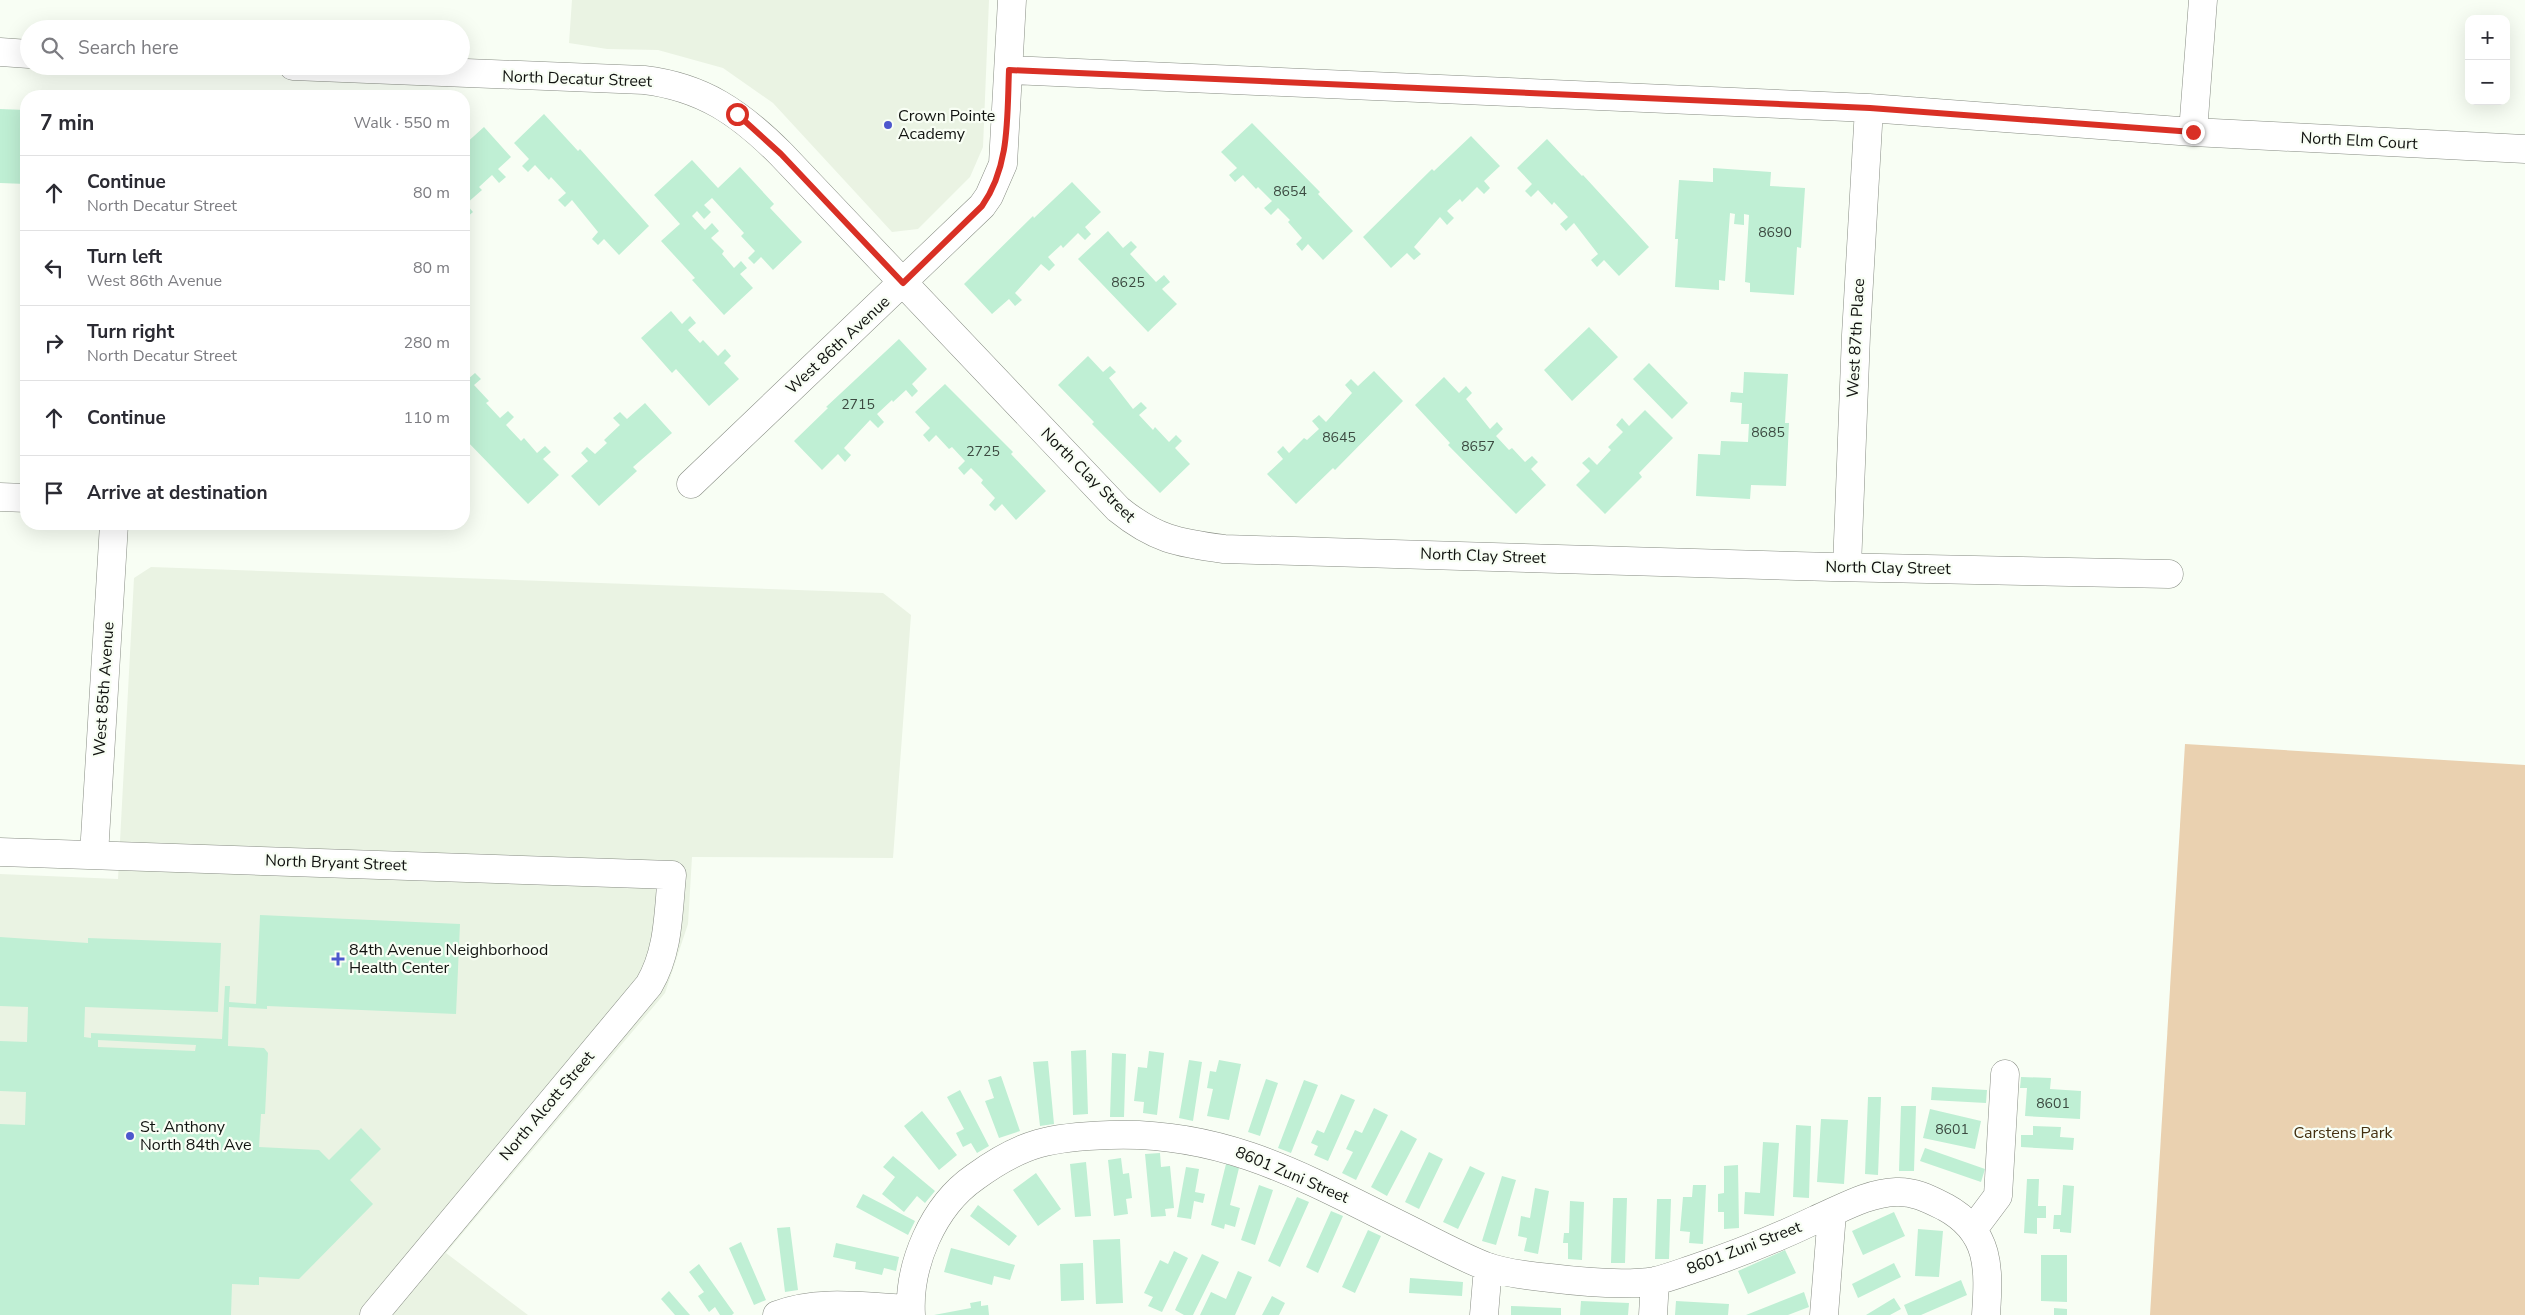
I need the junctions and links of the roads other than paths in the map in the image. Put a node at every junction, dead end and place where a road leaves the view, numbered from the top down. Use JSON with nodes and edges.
{"nodes":[{"id":1,"x":1012,"y":0,"type":"edge"},
{"id":2,"x":2203,"y":0,"type":"edge"},
{"id":3,"x":0,"y":52,"type":"edge"},
{"id":4,"x":20,"y":53,"type":"edge"},
{"id":5,"x":1009,"y":70,"type":"junction"},
{"id":6,"x":470,"y":73,"type":"edge"},
{"id":7,"x":1870,"y":108,"type":"junction"},
{"id":8,"x":2193,"y":132,"type":"junction"},
{"id":9,"x":2525,"y":149,"type":"edge"},
{"id":10,"x":903,"y":283,"type":"junction"},
{"id":11,"x":691,"y":484,"type":"dead end"},
{"id":12,"x":0,"y":497,"type":"edge"},
{"id":13,"x":20,"y":498,"type":"edge"},
{"id":14,"x":114,"y":530,"type":"edge"},
{"id":15,"x":1847,"y":568,"type":"junction"},
{"id":16,"x":2169,"y":574,"type":"dead end"},
{"id":17,"x":0,"y":852,"type":"edge"},
{"id":18,"x":94,"y":855,"type":"junction"},
{"id":19,"x":672,"y":875,"type":"joint"},
{"id":20,"x":2005,"y":1074,"type":"dead end"},
{"id":21,"x":1832,"y":1213,"type":"junction"},
{"id":22,"x":1974,"y":1228,"type":"junction"},
{"id":23,"x":1488,"y":1267,"type":"junction"},
{"id":24,"x":1655,"y":1281,"type":"junction"},
{"id":25,"x":910,"y":1312,"type":"edge"},
{"id":26,"x":374,"y":1315,"type":"edge"},
{"id":27,"x":777,"y":1315,"type":"edge"},
{"id":28,"x":1484,"y":1315,"type":"edge"},
{"id":29,"x":1653,"y":1315,"type":"edge"},
{"id":30,"x":1824,"y":1315,"type":"edge"},
{"id":31,"x":1986,"y":1315,"type":"edge"}],
"edges":[{"from":1,"to":5,"type":"street","name":"West 86th Avenue"},
{"from":2,"to":8,"type":"street"},
{"from":3,"to":4,"type":"street"},
{"from":5,"to":7,"type":"street"},
{"from":5,"to":10,"type":"street","name":"West 86th Avenue"},
{"from":6,"to":10,"type":"street","name":"North Decatur Street"},
{"from":7,"to":8,"type":"street","name":"North Elm Court"},
{"from":7,"to":15,"type":"street","name":"West 87th Place"},
{"from":8,"to":9,"type":"street","name":"North Elm Court"},
{"from":10,"to":11,"type":"street","name":"West 86th Avenue"},
{"from":10,"to":15,"type":"street","name":"North Clay Street"},
{"from":12,"to":13,"type":"street"},
{"from":14,"to":18,"type":"street","name":"West 85th Avenue"},
{"from":15,"to":16,"type":"street","name":"North Clay Street"},
{"from":17,"to":18,"type":"street","name":"North Bryant Street"},
{"from":18,"to":19,"type":"street","name":"North Bryant Street"},
{"from":19,"to":26,"type":"street","name":"North Alcott Street"},
{"from":20,"to":22,"type":"street"},
{"from":21,"to":22,"type":"street","name":"8601 Zuni Street"},
{"from":21,"to":24,"type":"street","name":"8601 Zuni Street"},
{"from":21,"to":30,"type":"street"},
{"from":22,"to":31,"type":"street"},
{"from":23,"to":24,"type":"street","name":"8601 Zuni Street"},
{"from":23,"to":25,"type":"street","name":"8601 Zuni Street"},
{"from":23,"to":28,"type":"street"},
{"from":24,"to":29,"type":"street"},
{"from":25,"to":27,"type":"street","name":"8601 Zuni Street"}]}
